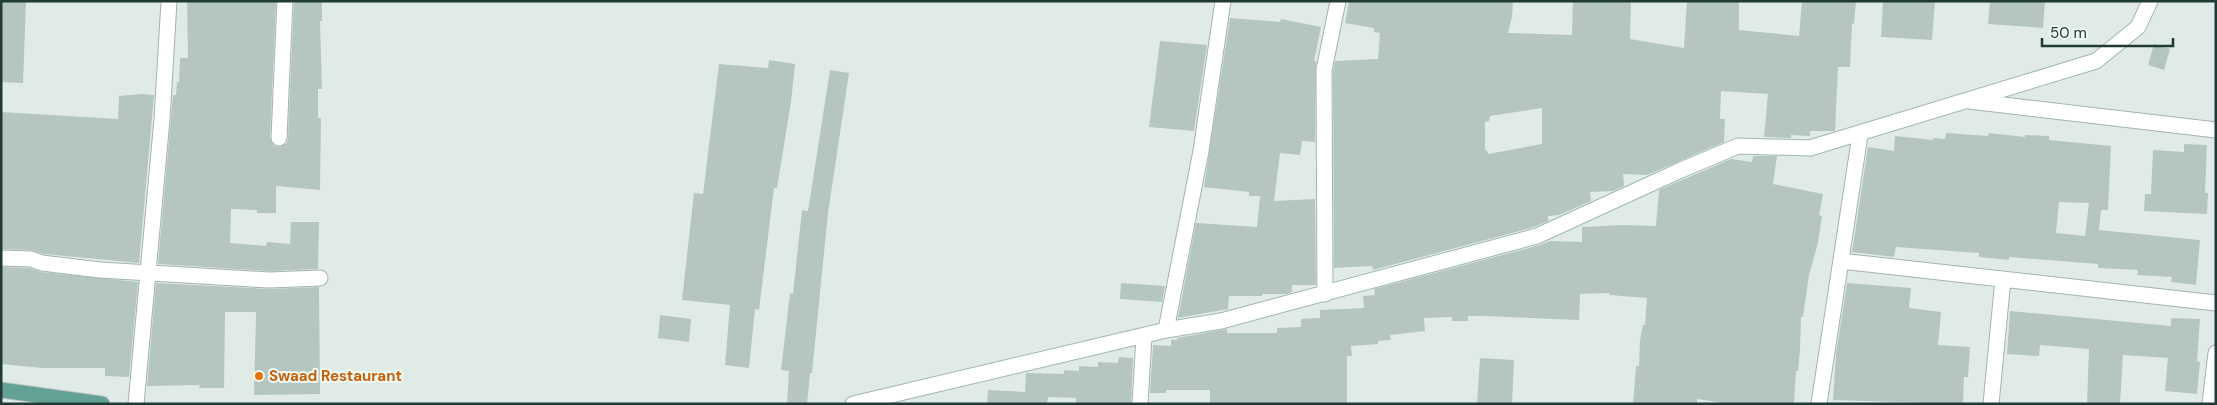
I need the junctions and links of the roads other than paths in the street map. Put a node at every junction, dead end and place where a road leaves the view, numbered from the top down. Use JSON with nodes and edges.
{"nodes":[{"id":1,"x":169,"y":1,"type":"edge"},
{"id":2,"x":285,"y":1,"type":"edge"},
{"id":3,"x":1223,"y":1,"type":"edge"},
{"id":4,"x":1338,"y":1,"type":"edge"},
{"id":5,"x":2150,"y":1,"type":"edge"},
{"id":6,"x":1969,"y":101,"type":"junction"},
{"id":7,"x":2216,"y":130,"type":"edge"},
{"id":8,"x":1860,"y":135,"type":"junction"},
{"id":9,"x":279,"y":138,"type":"dead end"},
{"id":10,"x":1,"y":258,"type":"edge"},
{"id":11,"x":1840,"y":261,"type":"junction"},
{"id":12,"x":146,"y":272,"type":"junction"},
{"id":13,"x":320,"y":278,"type":"dead end"},
{"id":14,"x":2003,"y":279,"type":"junction"},
{"id":15,"x":1325,"y":294,"type":"junction"},
{"id":16,"x":2216,"y":302,"type":"edge"},
{"id":17,"x":1166,"y":330,"type":"junction"},
{"id":18,"x":1144,"y":336,"type":"junction"},
{"id":19,"x":2216,"y":353,"type":"edge"},
{"id":20,"x":1,"y":390,"type":"edge"},
{"id":21,"x":102,"y":404,"type":"edge"},
{"id":22,"x":136,"y":404,"type":"edge"},
{"id":23,"x":853,"y":404,"type":"edge"},
{"id":24,"x":1140,"y":404,"type":"edge"},
{"id":25,"x":1819,"y":404,"type":"edge"},
{"id":26,"x":1991,"y":404,"type":"edge"},
{"id":27,"x":2210,"y":404,"type":"edge"}],
"edges":[{"from":1,"to":12,"type":"street"},
{"from":2,"to":9,"type":"street"},
{"from":3,"to":17,"type":"street"},
{"from":4,"to":15,"type":"street"},
{"from":5,"to":6,"type":"street"},
{"from":6,"to":7,"type":"street"},
{"from":6,"to":8,"type":"street"},
{"from":8,"to":11,"type":"street"},
{"from":8,"to":15,"type":"street"},
{"from":10,"to":12,"type":"street"},
{"from":11,"to":14,"type":"street"},
{"from":11,"to":25,"type":"street"},
{"from":12,"to":13,"type":"street"},
{"from":12,"to":22,"type":"street"},
{"from":14,"to":16,"type":"street"},
{"from":14,"to":26,"type":"street"},
{"from":15,"to":17,"type":"street"},
{"from":17,"to":18,"type":"street"},
{"from":18,"to":23,"type":"street"},
{"from":18,"to":24,"type":"street"},
{"from":19,"to":27,"type":"street"},
{"from":20,"to":21,"type":"main road"}]}
